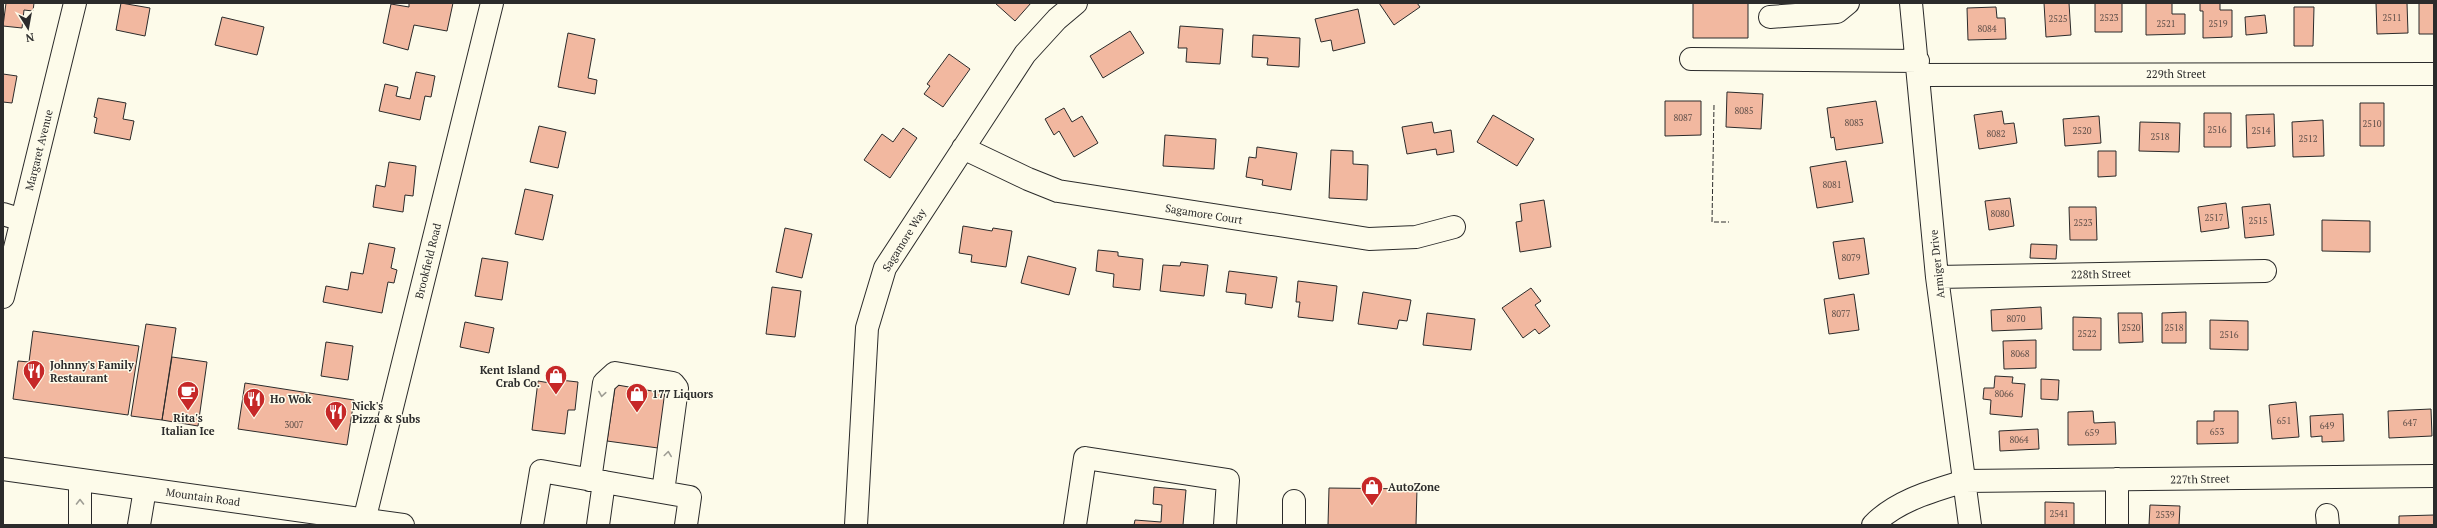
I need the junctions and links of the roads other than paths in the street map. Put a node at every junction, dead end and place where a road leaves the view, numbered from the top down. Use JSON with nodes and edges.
{"nodes":[{"id":1,"x":75,"y":3,"type":"edge"},
{"id":2,"x":492,"y":3,"type":"edge"},
{"id":3,"x":1076,"y":3,"type":"edge"},
{"id":4,"x":1848,"y":3,"type":"edge"},
{"id":5,"x":1911,"y":3,"type":"edge"},
{"id":6,"x":1770,"y":17,"type":"dead end"},
{"id":7,"x":1691,"y":60,"type":"dead end"},
{"id":8,"x":1918,"y":68,"type":"junction"},
{"id":9,"x":2434,"y":74,"type":"edge"},
{"id":10,"x":963,"y":148,"type":"junction"},
{"id":11,"x":12,"y":217,"type":"edge"},
{"id":12,"x":1454,"y":227,"type":"dead end"},
{"id":13,"x":2265,"y":271,"type":"dead end"},
{"id":14,"x":1937,"y":277,"type":"junction"},
{"id":15,"x":3,"y":297,"type":"edge"},
{"id":16,"x":3,"y":469,"type":"edge"},
{"id":17,"x":2434,"y":476,"type":"edge"},
{"id":18,"x":2117,"y":479,"type":"junction"},
{"id":19,"x":80,"y":480,"type":"junction"},
{"id":20,"x":597,"y":481,"type":"junction"},
{"id":21,"x":1965,"y":481,"type":"junction"},
{"id":22,"x":145,"y":489,"type":"junction"},
{"id":23,"x":663,"y":492,"type":"junction"},
{"id":24,"x":1294,"y":501,"type":"dead end"},
{"id":25,"x":305,"y":518,"type":"edge"},
{"id":26,"x":364,"y":522,"type":"edge"},
{"id":27,"x":80,"y":525,"type":"edge"},
{"id":28,"x":139,"y":525,"type":"edge"},
{"id":29,"x":403,"y":525,"type":"edge"},
{"id":30,"x":532,"y":525,"type":"edge"},
{"id":31,"x":598,"y":525,"type":"edge"},
{"id":32,"x":686,"y":525,"type":"edge"},
{"id":33,"x":856,"y":525,"type":"edge"},
{"id":34,"x":1075,"y":525,"type":"edge"},
{"id":35,"x":1225,"y":525,"type":"edge"},
{"id":36,"x":1294,"y":525,"type":"edge"},
{"id":37,"x":1873,"y":525,"type":"edge"},
{"id":38,"x":1970,"y":525,"type":"edge"},
{"id":39,"x":2117,"y":525,"type":"edge"}],
"edges":[{"from":1,"to":11,"type":"street","name":"Margaret Avenue"},
{"from":2,"to":26,"type":"street","name":"Brookfield Road"},
{"from":3,"to":10,"type":"street","name":"Sagamore Way"},
{"from":4,"to":6,"type":"street"},
{"from":5,"to":8,"type":"street","name":"Armiger Drive"},
{"from":7,"to":8,"type":"street","name":"229th Street"},
{"from":8,"to":9,"type":"street","name":"229th Street"},
{"from":8,"to":14,"type":"street","name":"Armiger Drive"},
{"from":10,"to":12,"type":"street","name":"Sagamore Court"},
{"from":10,"to":33,"type":"street","name":"Sagamore Way"},
{"from":11,"to":15,"type":"street","name":"Margaret Avenue"},
{"from":13,"to":14,"type":"street","name":"228th Street"},
{"from":14,"to":21,"type":"street","name":"Armiger Drive"},
{"from":16,"to":19,"type":"street","name":"Mountain Road"},
{"from":17,"to":18,"type":"street","name":"227th Street"},
{"from":18,"to":21,"type":"street","name":"227th Street"},
{"from":18,"to":39,"type":"street"},
{"from":19,"to":22,"type":"street","name":"Mountain Road"},
{"from":27,"to":19,"type":"street","one_way":true},
{"from":20,"to":23,"type":"street"},
{"from":23,"to":20,"type":"street","one_way":true},
{"from":20,"to":30,"type":"street"},
{"from":20,"to":31,"type":"street"},
{"from":21,"to":37,"type":"street","name":"227th Street"},
{"from":21,"to":38,"type":"street","name":"Armiger Drive"},
{"from":22,"to":25,"type":"street","name":"Mountain Road"},
{"from":22,"to":28,"type":"street"},
{"from":23,"to":32,"type":"street"},
{"from":24,"to":36,"type":"street"},
{"from":25,"to":26,"type":"street","name":"Mountain Road"},
{"from":26,"to":29,"type":"street","name":"Mountain Road"},
{"from":34,"to":35,"type":"street"}]}
